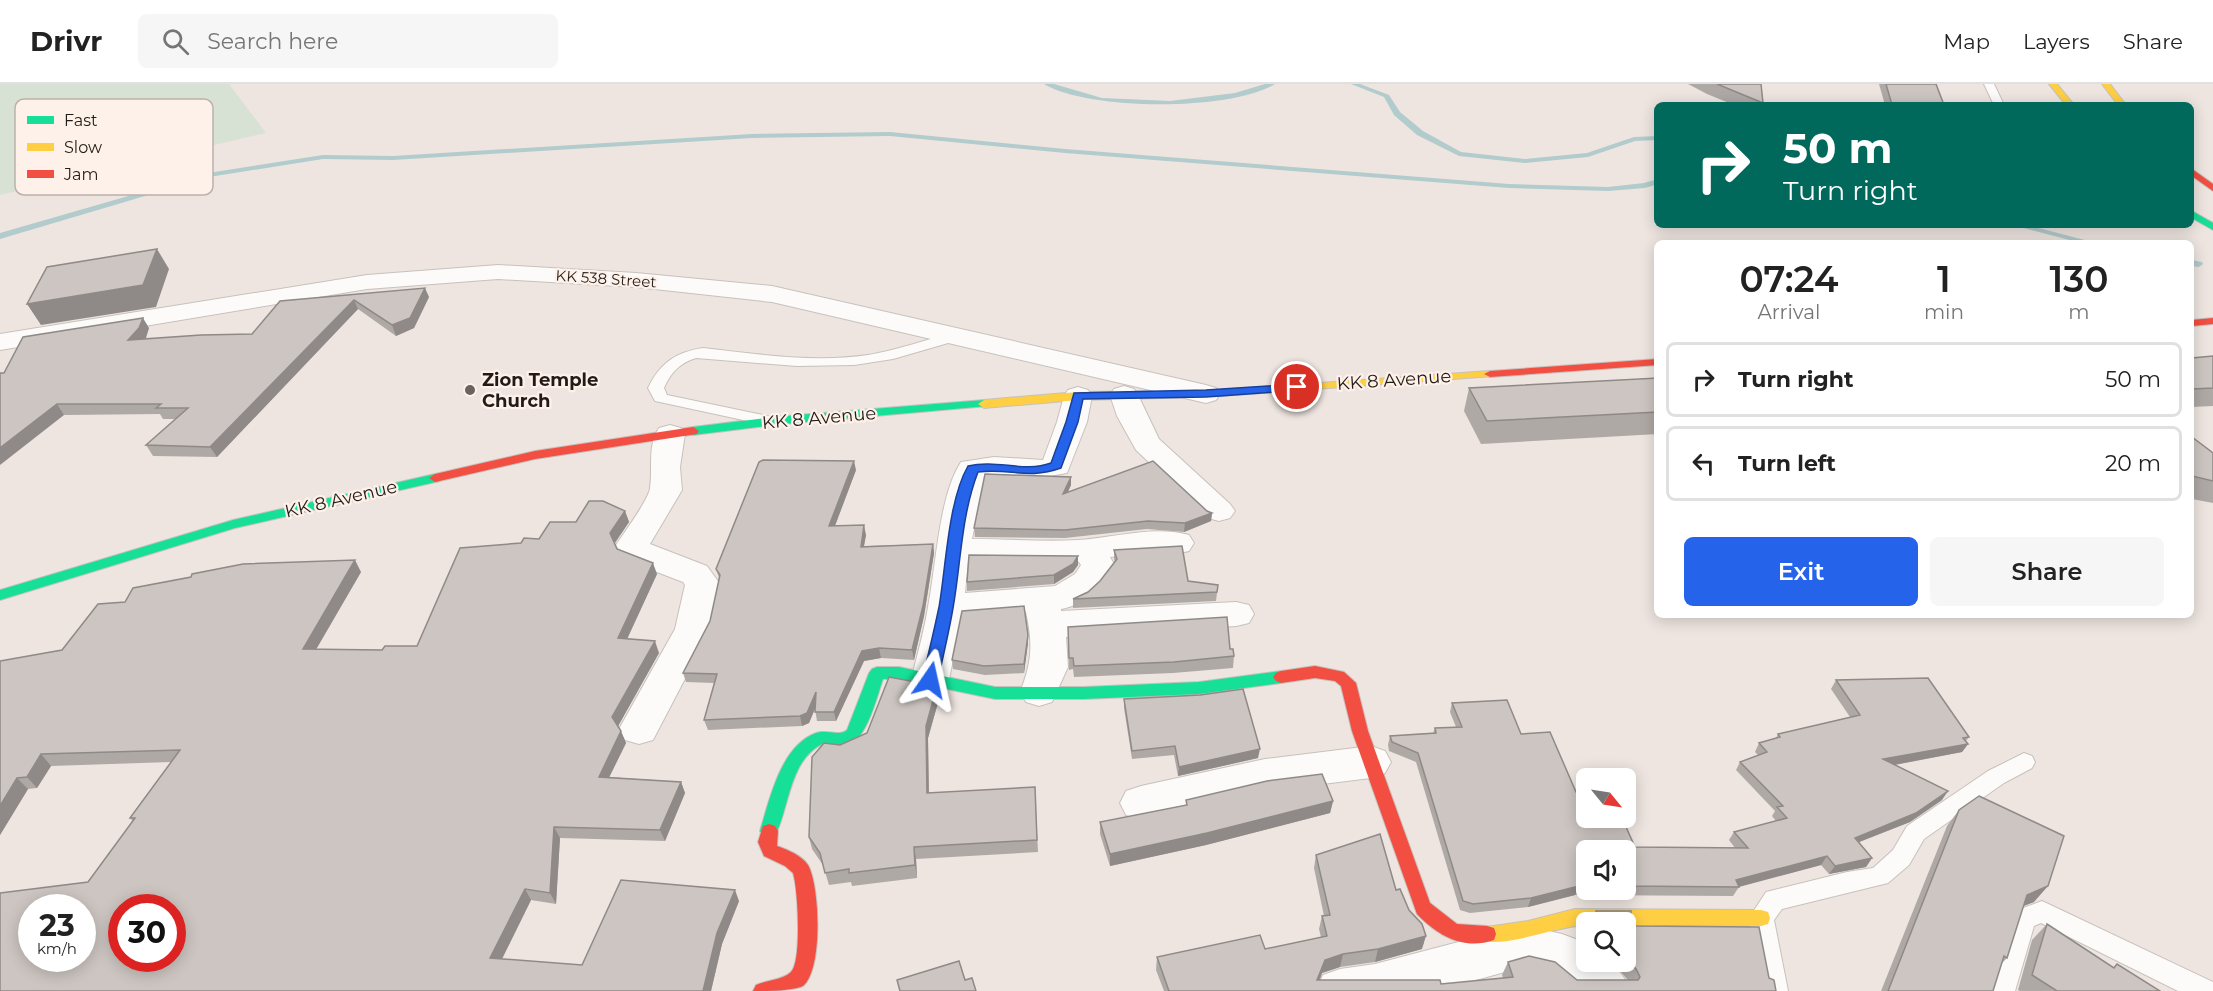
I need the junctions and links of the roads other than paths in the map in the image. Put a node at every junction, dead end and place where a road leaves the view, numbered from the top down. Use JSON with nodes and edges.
{"nodes":[{"id":1,"x":1989,"y":84,"type":"edge"},
{"id":2,"x":2053,"y":84,"type":"edge"},
{"id":3,"x":2106,"y":84,"type":"edge"},
{"id":4,"x":1998,"y":102,"type":"edge"},
{"id":5,"x":2068,"y":102,"type":"edge"},
{"id":6,"x":2120,"y":102,"type":"edge"},
{"id":7,"x":2194,"y":174,"type":"edge"},
{"id":8,"x":2213,"y":188,"type":"edge"},
{"id":9,"x":2194,"y":215,"type":"edge"},
{"id":10,"x":2210,"y":226,"type":"edge"},
{"id":11,"x":2213,"y":321,"type":"edge"},
{"id":12,"x":2194,"y":323,"type":"edge"},
{"id":13,"x":957,"y":336,"type":"junction"},
{"id":14,"x":0,"y":342,"type":"edge"},
{"id":15,"x":1654,"y":362,"type":"edge"},
{"id":16,"x":1124,"y":394,"type":"junction"},
{"id":17,"x":1206,"y":394,"type":"junction"},
{"id":18,"x":1078,"y":396,"type":"junction"},
{"id":19,"x":773,"y":421,"type":"junction"},
{"id":20,"x":670,"y":434,"type":"junction"},
{"id":21,"x":1219,"y":511,"type":"dead end"},
{"id":22,"x":1177,"y":543,"type":"dead end"},
{"id":23,"x":953,"y":550,"type":"junction"},
{"id":24,"x":1093,"y":558,"type":"junction"},
{"id":25,"x":0,"y":595,"type":"edge"},
{"id":26,"x":946,"y":606,"type":"junction"},
{"id":27,"x":1044,"y":612,"type":"junction"},
{"id":28,"x":1236,"y":614,"type":"dead end"},
{"id":29,"x":1103,"y":622,"type":"junction"},
{"id":30,"x":930,"y":680,"type":"junction"},
{"id":31,"x":1039,"y":692,"type":"junction"},
{"id":32,"x":639,"y":729,"type":"dead end"},
{"id":33,"x":1371,"y":762,"type":"junction"},
{"id":34,"x":2024,"y":762,"type":"dead end"},
{"id":35,"x":1141,"y":803,"type":"dead end"},
{"id":36,"x":1761,"y":918,"type":"junction"},
{"id":37,"x":763,"y":991,"type":"edge"},
{"id":38,"x":1340,"y":991,"type":"edge"},
{"id":39,"x":1607,"y":991,"type":"edge"},
{"id":40,"x":1775,"y":991,"type":"edge"},
{"id":41,"x":2002,"y":991,"type":"edge"},
{"id":42,"x":2205,"y":991,"type":"edge"}],
"edges":[{"from":1,"to":4,"type":"lane"},
{"from":2,"to":5,"type":"main road"},
{"from":3,"to":6,"type":"main road"},
{"from":7,"to":8,"type":"main road"},
{"from":9,"to":10,"type":"main road"},
{"from":11,"to":12,"type":"main road"},
{"from":13,"to":14,"type":"street","name":"KK 538 Street"},
{"from":13,"to":17,"type":"street","name":"KK 538 Street"},
{"from":13,"to":19,"type":"lane"},
{"from":15,"to":17,"type":"main road","name":"KK 8 Avenue"},
{"from":16,"to":17,"type":"main road","name":"KK 8 Avenue"},
{"from":16,"to":18,"type":"main road","name":"KK 8 Avenue"},
{"from":16,"to":21,"type":"street"},
{"from":18,"to":19,"type":"main road","name":"KK 8 Avenue"},
{"from":18,"to":23,"type":"street"},
{"from":19,"to":20,"type":"main road","name":"KK 8 Avenue"},
{"from":20,"to":25,"type":"main road","name":"KK 8 Avenue"},
{"from":20,"to":32,"type":"street"},
{"from":22,"to":24,"type":"street"},
{"from":23,"to":24,"type":"street"},
{"from":23,"to":26,"type":"street"},
{"from":24,"to":27,"type":"street"},
{"from":24,"to":29,"type":"street"},
{"from":26,"to":27,"type":"street"},
{"from":26,"to":30,"type":"street"},
{"from":27,"to":29,"type":"street"},
{"from":27,"to":31,"type":"street"},
{"from":28,"to":29,"type":"street"},
{"from":30,"to":31,"type":"main road"},
{"from":30,"to":37,"type":"main road"},
{"from":31,"to":33,"type":"main road"},
{"from":33,"to":35,"type":"street"},
{"from":33,"to":36,"type":"main road"},
{"from":34,"to":36,"type":"lane"},
{"from":36,"to":40,"type":"lane"},
{"from":38,"to":39,"type":"street"},
{"from":41,"to":42,"type":"lane"}]}
